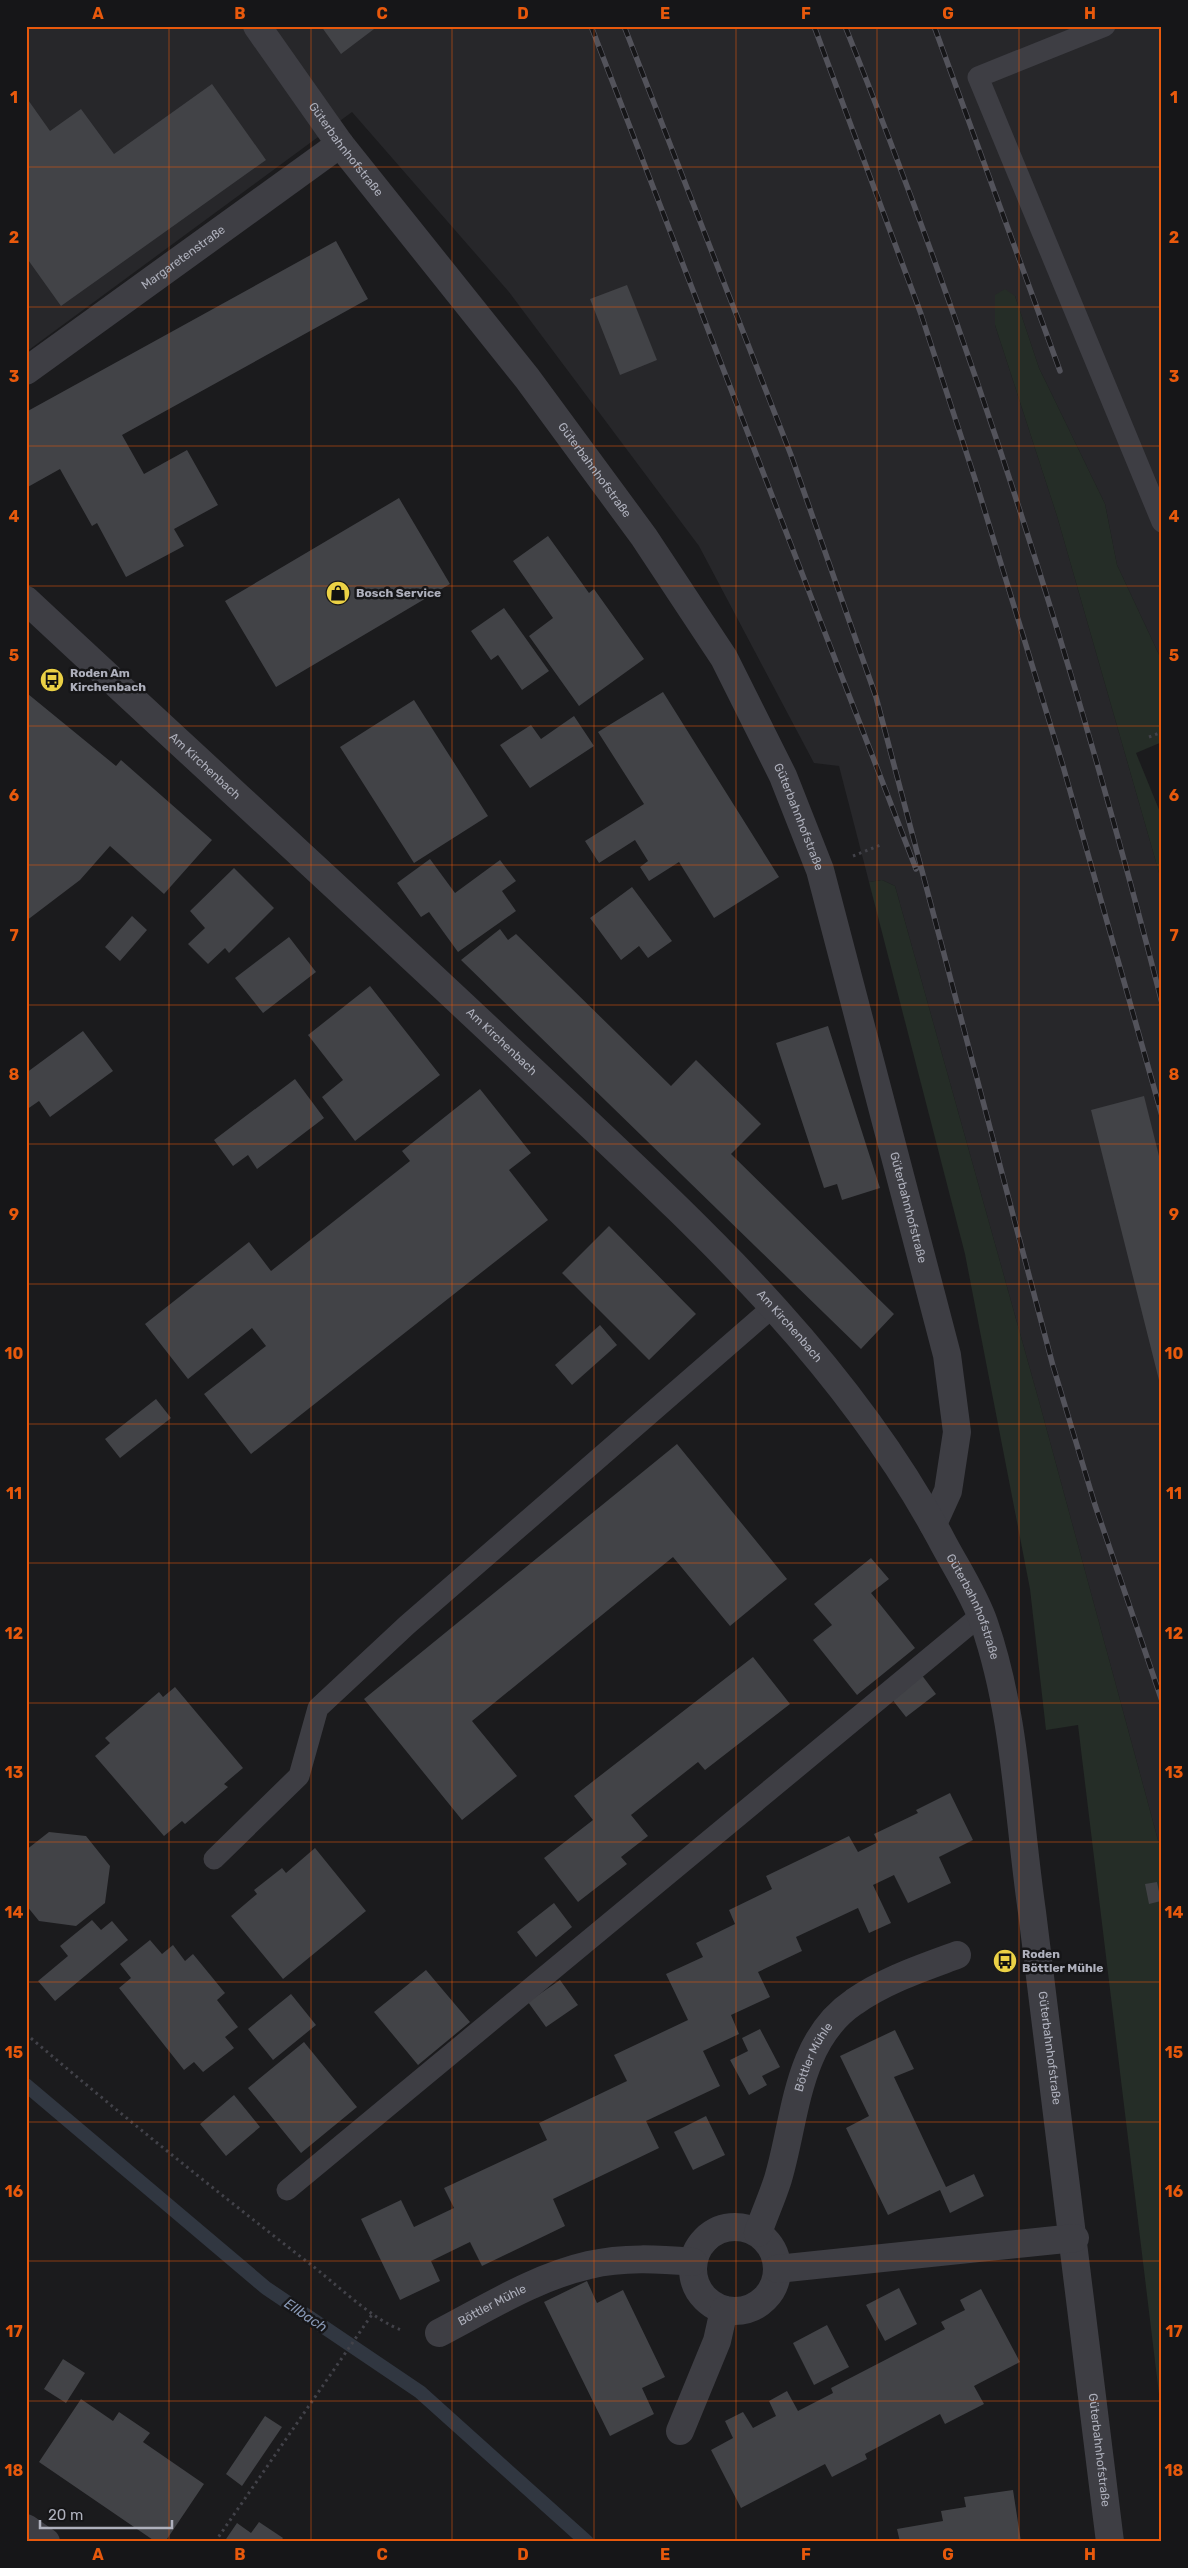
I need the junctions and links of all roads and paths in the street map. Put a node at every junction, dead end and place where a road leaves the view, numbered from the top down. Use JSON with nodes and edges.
{"nodes":[{"id":1,"x":257,"y":26,"type":"edge"},
{"id":2,"x":1105,"y":26,"type":"edge"},
{"id":3,"x":340,"y":144,"type":"junction"},
{"id":4,"x":26,"y":371,"type":"edge"},
{"id":5,"x":1162,"y":522,"type":"edge"},
{"id":6,"x":26,"y":600,"type":"edge"},
{"id":7,"x":1162,"y":732,"type":"edge"},
{"id":8,"x":1149,"y":737,"type":"dead end"},
{"id":9,"x":883,"y":844,"type":"dead end"},
{"id":10,"x":855,"y":855,"type":"dead end"},
{"id":11,"x":774,"y":1306,"type":"junction"},
{"id":12,"x":932,"y":1524,"type":"junction"},
{"id":13,"x":982,"y":1615,"type":"junction"},
{"id":14,"x":214,"y":1859,"type":"dead end"},
{"id":15,"x":957,"y":1954,"type":"dead end"},
{"id":16,"x":26,"y":2034,"type":"edge"},
{"id":17,"x":286,"y":2190,"type":"dead end"},
{"id":18,"x":758,"y":2233,"type":"junction"},
{"id":19,"x":1075,"y":2238,"type":"junction"},
{"id":20,"x":693,"y":2262,"type":"junction"},
{"id":21,"x":777,"y":2269,"type":"junction"},
{"id":22,"x":724,"y":2310,"type":"junction"},
{"id":23,"x":373,"y":2313,"type":"junction"},
{"id":24,"x":439,"y":2333,"type":"joint"},
{"id":25,"x":680,"y":2431,"type":"dead end"},
{"id":26,"x":26,"y":2528,"type":"edge"},
{"id":27,"x":46,"y":2542,"type":"edge"},
{"id":28,"x":214,"y":2542,"type":"edge"},
{"id":29,"x":1110,"y":2542,"type":"edge"}],
"edges":[{"from":1,"to":3,"type":"street","name":"Güterbahnhofstraße"},
{"from":2,"to":5,"type":"lane"},
{"from":3,"to":4,"type":"street","name":"Margaretenstraße"},
{"from":3,"to":12,"type":"street","name":"Güterbahnhofstraße"},
{"from":6,"to":11,"type":"street","name":"Am Kirchenbach"},
{"from":7,"to":8,"type":"path"},
{"from":9,"to":10,"type":"path"},
{"from":11,"to":12,"type":"street","name":"Am Kirchenbach"},
{"from":11,"to":14,"type":"lane"},
{"from":12,"to":13,"type":"street","name":"Güterbahnhofstraße"},
{"from":13,"to":17,"type":"lane"},
{"from":13,"to":19,"type":"street","name":"Güterbahnhofstraße"},
{"from":15,"to":18,"type":"street","name":"Böttler Mühle"},
{"from":16,"to":23,"type":"path"},
{"from":18,"to":20,"type":"street"},
{"from":18,"to":21,"type":"street"},
{"from":19,"to":21,"type":"street"},
{"from":19,"to":29,"type":"street","name":"Güterbahnhofstraße"},
{"from":20,"to":22,"type":"street"},
{"from":20,"to":24,"type":"street","name":"Böttler Mühle"},
{"from":21,"to":22,"type":"street"},
{"from":22,"to":25,"type":"street"},
{"from":23,"to":24,"type":"path"},
{"from":23,"to":28,"type":"path"},
{"from":26,"to":27,"type":"street"}]}
